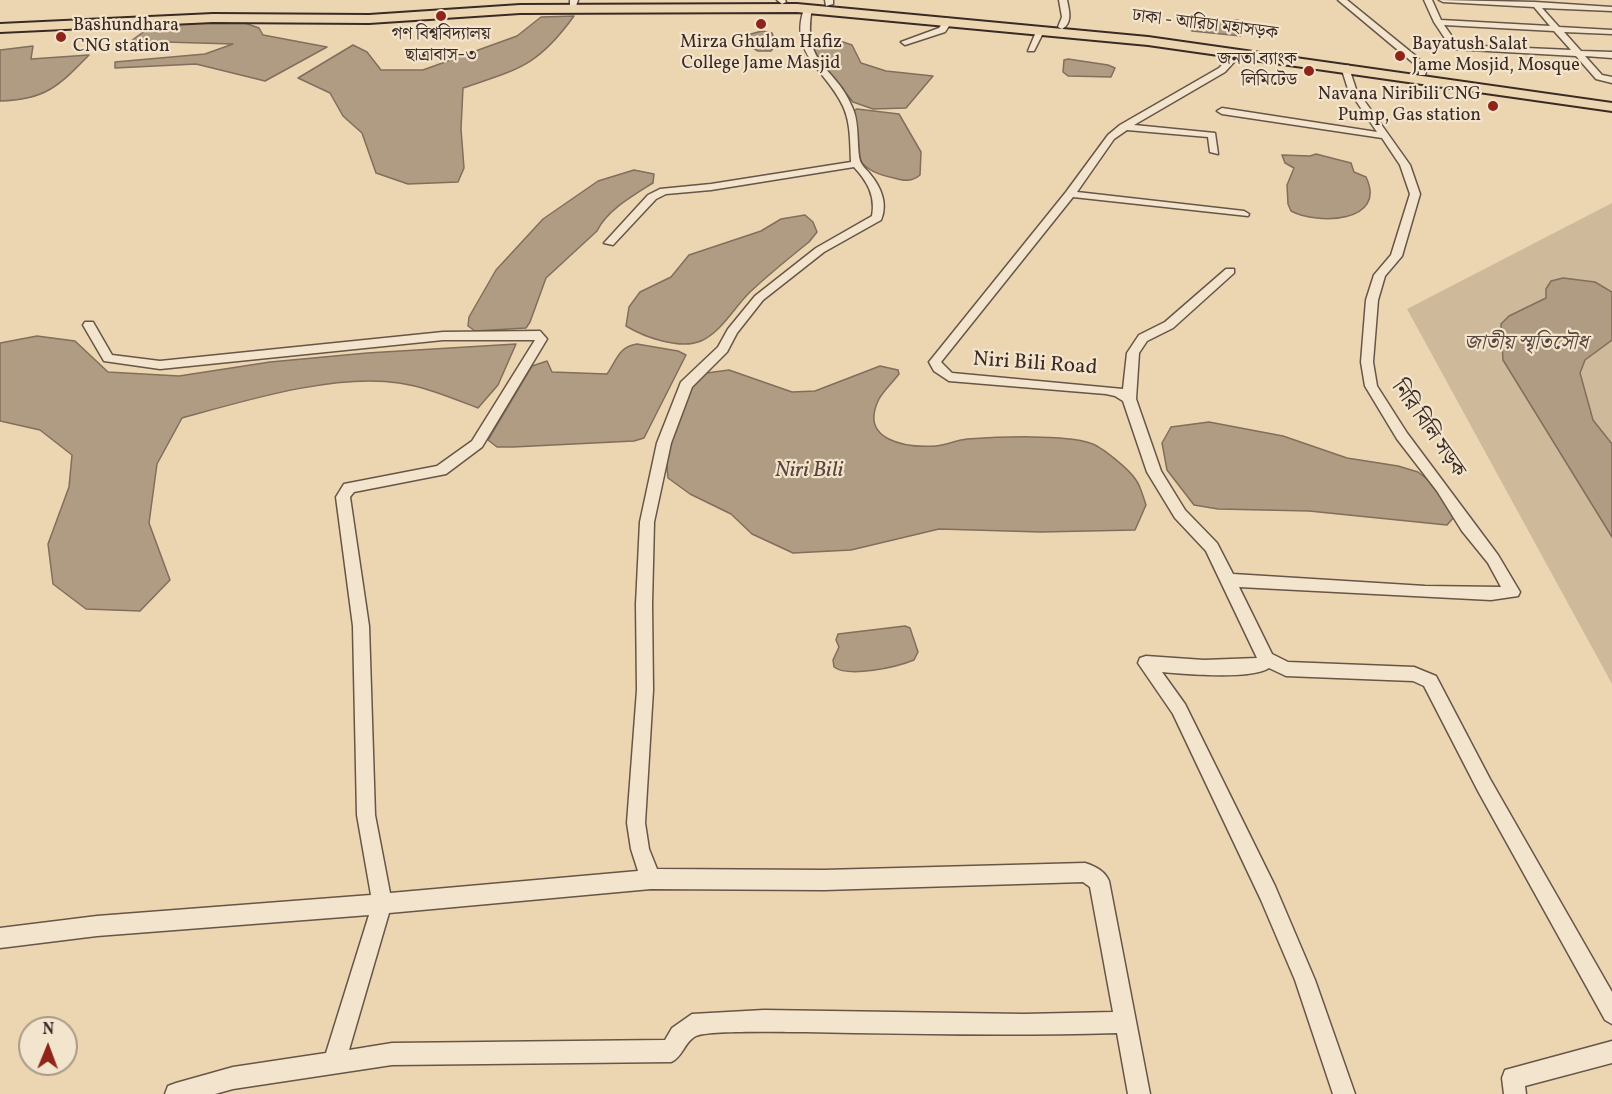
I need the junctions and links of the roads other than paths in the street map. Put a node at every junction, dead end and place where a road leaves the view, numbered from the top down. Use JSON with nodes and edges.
{"nodes":[{"id":1,"x":1063,"y":0,"type":"edge"},
{"id":2,"x":1342,"y":0,"type":"edge"},
{"id":3,"x":1428,"y":0,"type":"edge"},
{"id":4,"x":1443,"y":0,"type":"edge"},
{"id":5,"x":782,"y":1,"type":"edge"},
{"id":6,"x":573,"y":2,"type":"edge"},
{"id":7,"x":829,"y":2,"type":"edge"},
{"id":8,"x":1535,"y":4,"type":"junction"},
{"id":9,"x":808,"y":8,"type":"junction"},
{"id":10,"x":313,"y":9,"type":"junction"},
{"id":11,"x":399,"y":9,"type":"junction"},
{"id":12,"x":1612,"y":9,"type":"edge"},
{"id":13,"x":279,"y":19,"type":"junction"},
{"id":14,"x":360,"y":19,"type":"junction"},
{"id":15,"x":949,"y":20,"type":"junction"},
{"id":16,"x":1438,"y":22,"type":"junction"},
{"id":17,"x":0,"y":26,"type":"edge"},
{"id":18,"x":1062,"y":27,"type":"junction"},
{"id":19,"x":1041,"y":29,"type":"junction"},
{"id":20,"x":1556,"y":29,"type":"junction"},
{"id":21,"x":1612,"y":32,"type":"edge"},
{"id":22,"x":905,"y":42,"type":"dead end"},
{"id":23,"x":1030,"y":49,"type":"dead end"},
{"id":24,"x":1239,"y":52,"type":"junction"},
{"id":25,"x":1577,"y":52,"type":"junction"},
{"id":26,"x":1612,"y":55,"type":"edge"},
{"id":27,"x":1345,"y":68,"type":"junction"},
{"id":28,"x":1422,"y":73,"type":"junction"},
{"id":29,"x":1612,"y":80,"type":"edge"},
{"id":30,"x":1612,"y":102,"type":"edge"},
{"id":31,"x":1612,"y":107,"type":"edge"},
{"id":32,"x":1222,"y":111,"type":"dead end"},
{"id":33,"x":1123,"y":127,"type":"junction"},
{"id":34,"x":1385,"y":136,"type":"junction"},
{"id":35,"x":1215,"y":152,"type":"dead end"},
{"id":36,"x":856,"y":164,"type":"junction"},
{"id":37,"x":1070,"y":194,"type":"junction"},
{"id":38,"x":1244,"y":214,"type":"dead end"},
{"id":39,"x":609,"y":243,"type":"dead end"},
{"id":40,"x":1230,"y":270,"type":"dead end"},
{"id":41,"x":89,"y":325,"type":"dead end"},
{"id":42,"x":1129,"y":399,"type":"junction"},
{"id":43,"x":1229,"y":580,"type":"junction"},
{"id":44,"x":1266,"y":658,"type":"junction"},
{"id":45,"x":651,"y":879,"type":"junction"},
{"id":46,"x":382,"y":904,"type":"junction"},
{"id":47,"x":0,"y":938,"type":"edge"},
{"id":48,"x":1612,"y":1013,"type":"edge"},
{"id":49,"x":1127,"y":1022,"type":"junction"},
{"id":50,"x":1612,"y":1052,"type":"edge"},
{"id":51,"x":334,"y":1063,"type":"junction"},
{"id":52,"x":176,"y":1094,"type":"edge"},
{"id":53,"x":1139,"y":1094,"type":"edge"},
{"id":54,"x":1344,"y":1094,"type":"edge"},
{"id":55,"x":1515,"y":1094,"type":"edge"}],
"edges":[{"from":1,"to":18,"type":"street"},
{"from":2,"to":28,"type":"street"},
{"from":3,"to":16,"type":"street"},
{"from":4,"to":8,"type":"street"},
{"from":5,"to":6,"type":"highway","name":"ঢাকা - আরিচা মহাসড়ক"},
{"from":5,"to":7,"type":"highway","name":"ঢাকা - আরিচা মহাসড়ক"},
{"from":6,"to":11,"type":"highway","name":"ঢাকা - আরিচা মহাসড়ক"},
{"from":7,"to":18,"type":"highway","name":"ঢাকা - আরিচা মহাসড়ক"},
{"from":8,"to":12,"type":"street"},
{"from":8,"to":20,"type":"street"},
{"from":9,"to":14,"type":"highway"},
{"from":9,"to":15,"type":"highway"},
{"from":9,"to":36,"type":"street"},
{"from":10,"to":11,"type":"highway","name":"ঢাকা - আরিচা মহাসড়ক"},
{"from":10,"to":13,"type":"highway"},
{"from":10,"to":17,"type":"highway","name":"ঢাকা - আরিচা মহাসড়ক"},
{"from":11,"to":14,"type":"highway"},
{"from":13,"to":14,"type":"highway"},
{"from":13,"to":17,"type":"highway"},
{"from":15,"to":19,"type":"highway"},
{"from":15,"to":22,"type":"street"},
{"from":16,"to":20,"type":"street"},
{"from":16,"to":25,"type":"street"},
{"from":18,"to":28,"type":"highway","name":"ঢাকা - আরিচা মহাসড়ক"},
{"from":19,"to":23,"type":"street"},
{"from":19,"to":24,"type":"highway"},
{"from":20,"to":21,"type":"street"},
{"from":20,"to":25,"type":"street"},
{"from":24,"to":27,"type":"highway"},
{"from":24,"to":33,"type":"street"},
{"from":25,"to":26,"type":"street"},
{"from":25,"to":29,"type":"street"},
{"from":27,"to":31,"type":"highway"},
{"from":27,"to":34,"type":"street"},
{"from":28,"to":30,"type":"highway","name":"ঢাকা - আরিচা মহাসড়ক"},
{"from":32,"to":34,"type":"street"},
{"from":33,"to":35,"type":"street"},
{"from":33,"to":37,"type":"street"},
{"from":34,"to":43,"type":"street","name":"নিরি বিলি সড়ক"},
{"from":36,"to":39,"type":"street"},
{"from":36,"to":45,"type":"street"},
{"from":37,"to":38,"type":"street"},
{"from":37,"to":42,"type":"street","name":"Niri Bili Road"},
{"from":40,"to":42,"type":"street"},
{"from":41,"to":46,"type":"street"},
{"from":42,"to":43,"type":"street"},
{"from":43,"to":44,"type":"street"},
{"from":44,"to":48,"type":"street"},
{"from":44,"to":54,"type":"street"},
{"from":45,"to":46,"type":"street"},
{"from":45,"to":49,"type":"street"},
{"from":46,"to":47,"type":"street"},
{"from":46,"to":51,"type":"street"},
{"from":49,"to":51,"type":"street"},
{"from":49,"to":53,"type":"street"},
{"from":50,"to":55,"type":"street"},
{"from":51,"to":52,"type":"street"}]}
